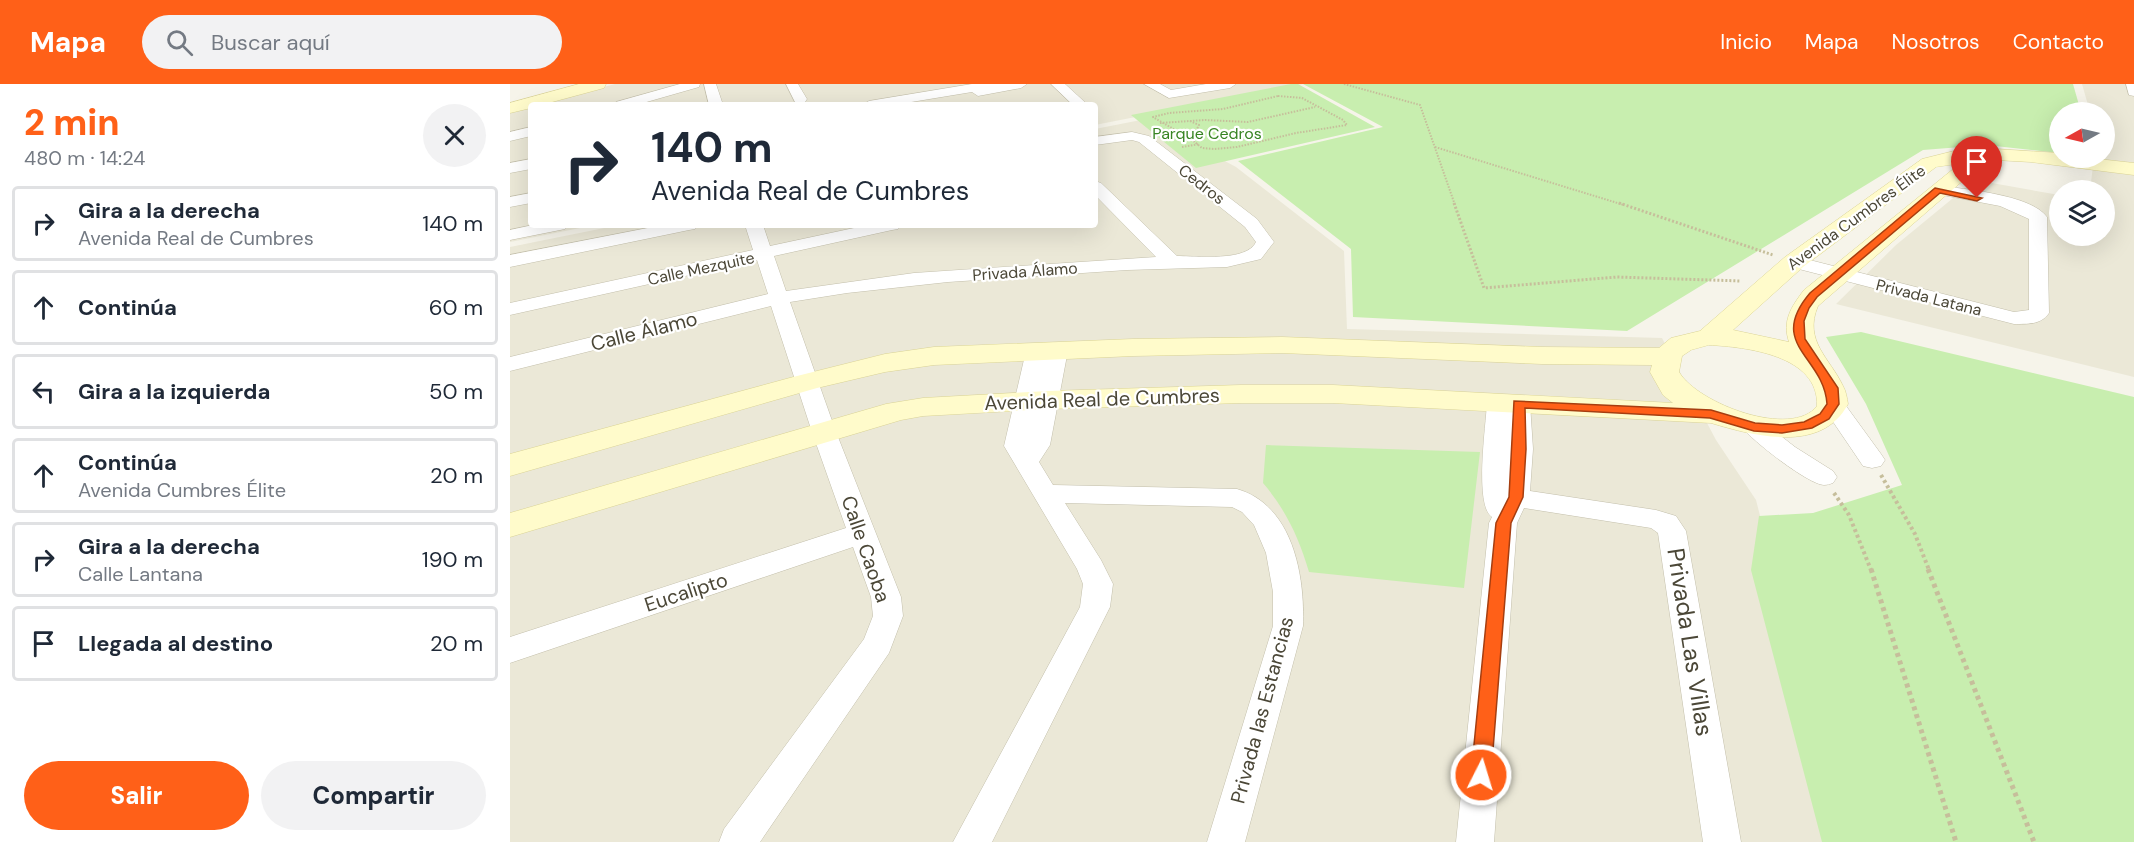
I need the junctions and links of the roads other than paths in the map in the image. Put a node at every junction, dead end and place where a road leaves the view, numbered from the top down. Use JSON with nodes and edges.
{"nodes":[{"id":1,"x":563,"y":84,"type":"edge"},
{"id":2,"x":598,"y":84,"type":"edge"},
{"id":3,"x":694,"y":84,"type":"edge"},
{"id":4,"x":710,"y":84,"type":"edge"},
{"id":5,"x":792,"y":84,"type":"edge"},
{"id":6,"x":995,"y":84,"type":"edge"},
{"id":7,"x":1021,"y":84,"type":"edge"},
{"id":8,"x":1057,"y":84,"type":"edge"},
{"id":9,"x":1150,"y":84,"type":"edge"},
{"id":10,"x":1230,"y":84,"type":"edge"},
{"id":11,"x":2132,"y":84,"type":"edge"},
{"id":12,"x":2134,"y":92,"type":"edge"},
{"id":13,"x":972,"y":93,"type":"junction"},
{"id":14,"x":510,"y":98,"type":"edge"},
{"id":15,"x":800,"y":99,"type":"dead end"},
{"id":16,"x":532,"y":102,"type":"edge"},
{"id":17,"x":631,"y":102,"type":"edge"},
{"id":18,"x":715,"y":102,"type":"edge"},
{"id":19,"x":900,"y":102,"type":"edge"},
{"id":20,"x":904,"y":102,"type":"edge"},
{"id":21,"x":981,"y":102,"type":"edge"},
{"id":22,"x":1078,"y":102,"type":"edge"},
{"id":23,"x":528,"y":103,"type":"edge"},
{"id":24,"x":510,"y":108,"type":"edge"},
{"id":25,"x":1098,"y":141,"type":"edge"},
{"id":26,"x":2002,"y":158,"type":"junction"},
{"id":27,"x":528,"y":165,"type":"edge"},
{"id":28,"x":510,"y":168,"type":"edge"},
{"id":29,"x":2128,"y":176,"type":"edge"},
{"id":30,"x":1098,"y":189,"type":"edge"},
{"id":31,"x":1938,"y":190,"type":"junction"},
{"id":32,"x":528,"y":199,"type":"edge"},
{"id":33,"x":510,"y":202,"type":"edge"},
{"id":34,"x":528,"y":224,"type":"edge"},
{"id":35,"x":510,"y":227,"type":"edge"},
{"id":36,"x":544,"y":228,"type":"edge"},
{"id":37,"x":674,"y":228,"type":"edge"},
{"id":38,"x":755,"y":228,"type":"edge"},
{"id":39,"x":879,"y":228,"type":"edge"},
{"id":40,"x":510,"y":235,"type":"edge"},
{"id":41,"x":1265,"y":242,"type":"joint"},
{"id":42,"x":764,"y":254,"type":"junction"},
{"id":43,"x":510,"y":261,"type":"edge"},
{"id":44,"x":1172,"y":262,"type":"junction"},
{"id":45,"x":1794,"y":262,"type":"junction"},
{"id":46,"x":1838,"y":275,"type":"junction"},
{"id":47,"x":778,"y":298,"type":"junction"},
{"id":48,"x":510,"y":309,"type":"edge"},
{"id":49,"x":1709,"y":337,"type":"junction"},
{"id":50,"x":1047,"y":351,"type":"junction"},
{"id":51,"x":1668,"y":356,"type":"junction"},
{"id":52,"x":510,"y":364,"type":"edge"},
{"id":53,"x":1820,"y":372,"type":"junction"},
{"id":54,"x":807,"y":382,"type":"junction"},
{"id":55,"x":1037,"y":400,"type":"junction"},
{"id":56,"x":1508,"y":403,"type":"junction"},
{"id":57,"x":1833,"y":404,"type":"junction"},
{"id":58,"x":1711,"y":414,"type":"junction"},
{"id":59,"x":1754,"y":427,"type":"junction"},
{"id":60,"x":824,"y":432,"type":"junction"},
{"id":61,"x":1872,"y":460,"type":"road end"},
{"id":62,"x":510,"y":465,"type":"edge"},
{"id":63,"x":1824,"y":477,"type":"road end"},
{"id":64,"x":1048,"y":494,"type":"junction"},
{"id":65,"x":1505,"y":505,"type":"junction"},
{"id":66,"x":510,"y":525,"type":"edge"},
{"id":67,"x":862,"y":533,"type":"junction"},
{"id":68,"x":510,"y":651,"type":"edge"},
{"id":69,"x":738,"y":842,"type":"edge"},
{"id":70,"x":972,"y":842,"type":"edge"},
{"id":71,"x":1226,"y":842,"type":"edge"},
{"id":72,"x":1475,"y":842,"type":"edge"},
{"id":73,"x":1722,"y":842,"type":"edge"}],
"edges":[{"from":1,"to":14,"type":"street"},
{"from":2,"to":16,"type":"street"},
{"from":3,"to":17,"type":"street"},
{"from":4,"to":18,"type":"street"},
{"from":5,"to":15,"type":"street"},
{"from":6,"to":19,"type":"street"},
{"from":7,"to":13,"type":"street"},
{"from":8,"to":22,"type":"street"},
{"from":9,"to":10,"type":"street"},
{"from":11,"to":12,"type":"street"},
{"from":13,"to":20,"type":"street"},
{"from":13,"to":21,"type":"street"},
{"from":23,"to":24,"type":"street"},
{"from":25,"to":41,"type":"street","name":"Cedros"},
{"from":26,"to":29,"type":"street","name":"Avenida Cumbres Élite"},
{"from":26,"to":31,"type":"street","name":"Avenida Cumbres Élite"},
{"from":26,"to":45,"type":"street","name":"Avenida Cumbres Élite"},
{"from":27,"to":28,"type":"street"},
{"from":30,"to":44,"type":"street"},
{"from":31,"to":46,"type":"street","name":"Avenida Cumbres Élite"},
{"from":31,"to":46,"type":"street","name":"Privada Latana"},
{"from":32,"to":33,"type":"street"},
{"from":34,"to":35,"type":"street"},
{"from":36,"to":40,"type":"street"},
{"from":37,"to":43,"type":"street"},
{"from":38,"to":42,"type":"street","name":"Calle Caoba"},
{"from":39,"to":42,"type":"street","name":"Calle Mezquite"},
{"from":41,"to":44,"type":"street","name":"Privada Álamo"},
{"from":42,"to":47,"type":"street","name":"Calle Caoba"},
{"from":42,"to":48,"type":"street","name":"Calle Mezquite"},
{"from":44,"to":47,"type":"street","name":"Privada Álamo"},
{"from":45,"to":46,"type":"street","name":"Privada Latana"},
{"from":45,"to":49,"type":"street","name":"Avenida Cumbres Élite"},
{"from":46,"to":53,"type":"street","name":"Avenida Cumbres Élite"},
{"from":47,"to":52,"type":"street","name":"Calle Álamo"},
{"from":47,"to":54,"type":"street","name":"Calle Caoba"},
{"from":49,"to":51,"type":"street"},
{"from":49,"to":53,"type":"street"},
{"from":50,"to":51,"type":"street"},
{"from":50,"to":54,"type":"street"},
{"from":50,"to":55,"type":"street"},
{"from":51,"to":58,"type":"street"},
{"from":53,"to":57,"type":"street","name":"Avenida Cumbres Élite"},
{"from":54,"to":60,"type":"street","name":"Calle Caoba"},
{"from":54,"to":62,"type":"street"},
{"from":55,"to":56,"type":"street","name":"Avenida Real de Cumbres"},
{"from":55,"to":60,"type":"street","name":"Avenida Real de Cumbres"},
{"from":55,"to":64,"type":"street"},
{"from":56,"to":58,"type":"street","name":"Avenida Real de Cumbres"},
{"from":56,"to":65,"type":"street"},
{"from":57,"to":59,"type":"street"},
{"from":57,"to":61,"type":"street"},
{"from":58,"to":59,"type":"street"},
{"from":59,"to":63,"type":"street"},
{"from":60,"to":66,"type":"street","name":"Avenida Real de Cumbres"},
{"from":60,"to":67,"type":"street","name":"Calle Caoba"},
{"from":64,"to":70,"type":"street"},
{"from":64,"to":71,"type":"street","name":"Privada las Estancias"},
{"from":65,"to":72,"type":"street"},
{"from":65,"to":73,"type":"street","name":"Privada Las Villas"},
{"from":67,"to":68,"type":"street","name":"Eucalipto"},
{"from":67,"to":69,"type":"street","name":"Calle Caoba"}]}
